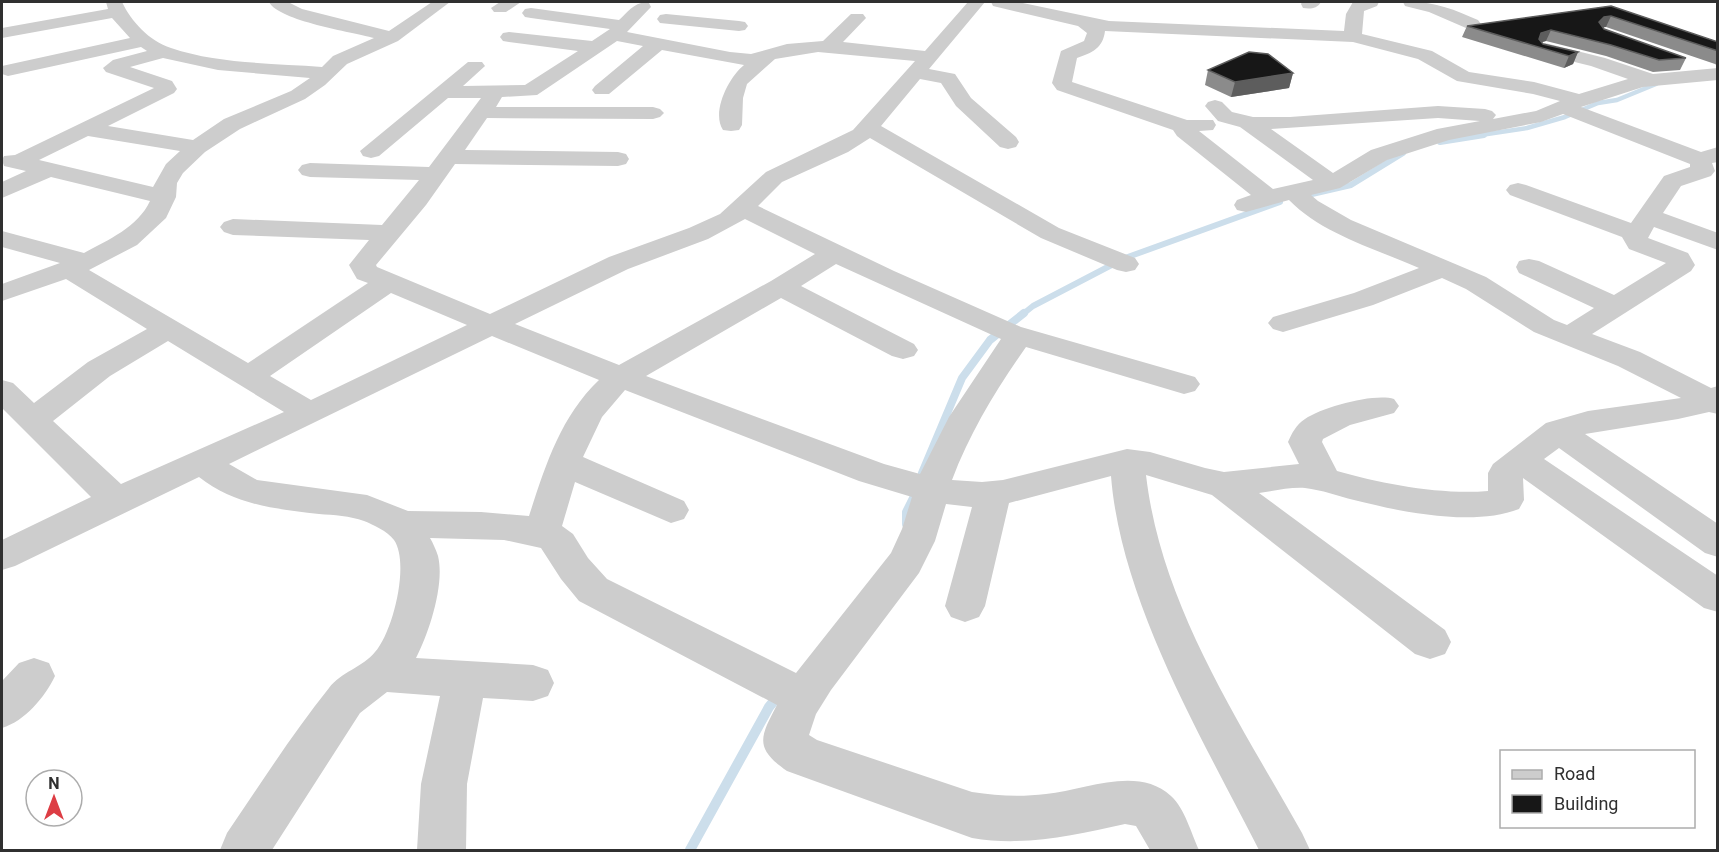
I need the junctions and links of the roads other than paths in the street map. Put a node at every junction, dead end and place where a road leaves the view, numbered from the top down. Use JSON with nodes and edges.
{"nodes":[{"id":1,"x":87,"y":2,"type":"edge"},
{"id":2,"x":96,"y":2,"type":"edge"},
{"id":3,"x":277,"y":2,"type":"edge"},
{"id":4,"x":442,"y":2,"type":"edge"},
{"id":5,"x":1371,"y":2,"type":"edge"},
{"id":6,"x":1411,"y":2,"type":"edge"},
{"id":7,"x":688,"y":3,"type":"edge"},
{"id":8,"x":977,"y":3,"type":"edge"},
{"id":9,"x":116,"y":7,"type":"edge"},
{"id":10,"x":643,"y":7,"type":"dead end"},
{"id":11,"x":531,"y":13,"type":"dead end"},
{"id":12,"x":857,"y":18,"type":"dead end"},
{"id":13,"x":666,"y":19,"type":"junction"},
{"id":14,"x":1084,"y":22,"type":"junction"},
{"id":15,"x":1472,"y":24,"type":"edge"},
{"id":16,"x":740,"y":26,"type":"dead end"},
{"id":17,"x":2,"y":33,"type":"edge"},
{"id":18,"x":624,"y":33,"type":"junction"},
{"id":19,"x":392,"y":37,"type":"junction"},
{"id":20,"x":509,"y":37,"type":"dead end"},
{"id":21,"x":1353,"y":37,"type":"junction"},
{"id":22,"x":143,"y":40,"type":"junction"},
{"id":23,"x":1579,"y":42,"type":"edge"},
{"id":24,"x":660,"y":43,"type":"junction"},
{"id":25,"x":828,"y":46,"type":"junction"},
{"id":26,"x":593,"y":47,"type":"junction"},
{"id":27,"x":163,"y":52,"type":"junction"},
{"id":28,"x":769,"y":56,"type":"junction"},
{"id":29,"x":923,"y":65,"type":"junction"},
{"id":30,"x":4,"y":66,"type":"edge"},
{"id":31,"x":475,"y":66,"type":"dead end"},
{"id":32,"x":1679,"y":68,"type":"junction"},
{"id":33,"x":325,"y":73,"type":"junction"},
{"id":34,"x":1714,"y":77,"type":"edge"},
{"id":35,"x":1651,"y":80,"type":"junction"},
{"id":36,"x":1619,"y":89,"type":"junction"},
{"id":37,"x":602,"y":90,"type":"dead end"},
{"id":38,"x":446,"y":92,"type":"junction"},
{"id":39,"x":496,"y":92,"type":"junction"},
{"id":40,"x":1215,"y":106,"type":"dead end"},
{"id":41,"x":1574,"y":108,"type":"junction"},
{"id":42,"x":481,"y":113,"type":"junction"},
{"id":43,"x":653,"y":113,"type":"dead end"},
{"id":44,"x":1370,"y":117,"type":"junction"},
{"id":45,"x":1322,"y":120,"type":"junction"},
{"id":46,"x":1523,"y":120,"type":"junction"},
{"id":47,"x":1250,"y":123,"type":"junction"},
{"id":48,"x":731,"y":124,"type":"dead end"},
{"id":49,"x":1187,"y":127,"type":"junction"},
{"id":50,"x":869,"y":128,"type":"junction"},
{"id":51,"x":86,"y":129,"type":"junction"},
{"id":52,"x":1455,"y":132,"type":"junction"},
{"id":53,"x":1008,"y":142,"type":"dead end"},
{"id":54,"x":1363,"y":145,"type":"junction"},
{"id":55,"x":197,"y":147,"type":"junction"},
{"id":56,"x":371,"y":151,"type":"dead end"},
{"id":57,"x":1709,"y":157,"type":"edge"},
{"id":58,"x":618,"y":159,"type":"dead end"},
{"id":59,"x":10,"y":160,"type":"edge"},
{"id":60,"x":442,"y":165,"type":"junction"},
{"id":61,"x":49,"y":169,"type":"junction"},
{"id":62,"x":310,"y":170,"type":"dead end"},
{"id":63,"x":1332,"y":183,"type":"junction"},
{"id":64,"x":1518,"y":190,"type":"dead end"},
{"id":65,"x":2,"y":191,"type":"edge"},
{"id":66,"x":164,"y":197,"type":"junction"},
{"id":67,"x":1302,"y":199,"type":"junction"},
{"id":68,"x":742,"y":208,"type":"junction"},
{"id":69,"x":1642,"y":225,"type":"junction"},
{"id":70,"x":233,"y":227,"type":"dead end"},
{"id":71,"x":389,"y":233,"type":"junction"},
{"id":72,"x":2,"y":239,"type":"edge"},
{"id":73,"x":1718,"y":242,"type":"edge"},
{"id":74,"x":835,"y":253,"type":"junction"},
{"id":75,"x":1119,"y":261,"type":"dead end"},
{"id":76,"x":78,"y":265,"type":"junction"},
{"id":77,"x":1529,"y":267,"type":"dead end"},
{"id":78,"x":1441,"y":268,"type":"junction"},
{"id":79,"x":389,"y":282,"type":"junction"},
{"id":80,"x":781,"y":287,"type":"junction"},
{"id":81,"x":2,"y":293,"type":"edge"},
{"id":82,"x":1616,"y":307,"type":"junction"},
{"id":83,"x":1283,"y":323,"type":"dead end"},
{"id":84,"x":493,"y":325,"type":"junction"},
{"id":85,"x":169,"y":328,"type":"junction"},
{"id":86,"x":1009,"y":332,"type":"junction"},
{"id":87,"x":1569,"y":336,"type":"junction"},
{"id":88,"x":903,"y":350,"type":"dead end"},
{"id":89,"x":249,"y":376,"type":"junction"},
{"id":90,"x":619,"y":378,"type":"junction"},
{"id":91,"x":1184,"y":384,"type":"dead end"},
{"id":92,"x":2,"y":390,"type":"edge"},
{"id":93,"x":1715,"y":400,"type":"edge"},
{"id":94,"x":1383,"y":406,"type":"dead end"},
{"id":95,"x":309,"y":413,"type":"junction"},
{"id":96,"x":33,"y":420,"type":"junction"},
{"id":97,"x":1558,"y":430,"type":"junction"},
{"id":98,"x":1521,"y":460,"type":"junction"},
{"id":99,"x":202,"y":461,"type":"junction"},
{"id":100,"x":1127,"y":461,"type":"junction"},
{"id":101,"x":564,"y":463,"type":"junction"},
{"id":102,"x":1325,"y":480,"type":"junction"},
{"id":103,"x":1222,"y":484,"type":"junction"},
{"id":104,"x":920,"y":487,"type":"junction"},
{"id":105,"x":994,"y":493,"type":"junction"},
{"id":106,"x":115,"y":500,"type":"junction"},
{"id":107,"x":671,"y":510,"type":"dead end"},
{"id":108,"x":401,"y":524,"type":"junction"},
{"id":109,"x":542,"y":532,"type":"junction"},
{"id":110,"x":1718,"y":543,"type":"edge"},
{"id":111,"x":2,"y":556,"type":"edge"},
{"id":112,"x":1718,"y":597,"type":"edge"},
{"id":113,"x":965,"y":606,"type":"dead end"},
{"id":114,"x":1430,"y":642,"type":"dead end"},
{"id":115,"x":379,"y":674,"type":"junction"},
{"id":116,"x":34,"y":676,"type":"dead end"},
{"id":117,"x":465,"y":680,"type":"junction"},
{"id":118,"x":533,"y":683,"type":"dead end"},
{"id":119,"x":792,"y":691,"type":"junction"},
{"id":120,"x":2,"y":710,"type":"edge"},
{"id":121,"x":244,"y":850,"type":"edge"},
{"id":122,"x":442,"y":850,"type":"edge"},
{"id":123,"x":1174,"y":850,"type":"edge"},
{"id":124,"x":1285,"y":850,"type":"edge"}],
"edges":[{"from":1,"to":2,"type":"street"},
{"from":3,"to":19,"type":"street"},
{"from":4,"to":19,"type":"street"},
{"from":5,"to":21,"type":"street"},
{"from":6,"to":15,"type":"street"},
{"from":7,"to":13,"type":"street"},
{"from":8,"to":14,"type":"street"},
{"from":8,"to":29,"type":"street"},
{"from":9,"to":17,"type":"street"},
{"from":9,"to":22,"type":"street"},
{"from":10,"to":18,"type":"street"},
{"from":11,"to":18,"type":"street"},
{"from":12,"to":25,"type":"street"},
{"from":13,"to":16,"type":"street"},
{"from":13,"to":18,"type":"street"},
{"from":14,"to":21,"type":"street"},
{"from":14,"to":49,"type":"street"},
{"from":18,"to":24,"type":"street"},
{"from":18,"to":26,"type":"street"},
{"from":19,"to":33,"type":"street"},
{"from":20,"to":26,"type":"street"},
{"from":21,"to":41,"type":"street"},
{"from":22,"to":27,"type":"street"},
{"from":22,"to":30,"type":"street"},
{"from":23,"to":32,"type":"street"},
{"from":24,"to":28,"type":"street"},
{"from":24,"to":37,"type":"street"},
{"from":25,"to":28,"type":"street"},
{"from":25,"to":29,"type":"street"},
{"from":26,"to":39,"type":"street"},
{"from":27,"to":33,"type":"street"},
{"from":27,"to":51,"type":"street"},
{"from":28,"to":48,"type":"street"},
{"from":29,"to":50,"type":"street"},
{"from":29,"to":53,"type":"street"},
{"from":31,"to":38,"type":"street"},
{"from":32,"to":34,"type":"street"},
{"from":32,"to":35,"type":"street"},
{"from":33,"to":55,"type":"street"},
{"from":35,"to":36,"type":"street"},
{"from":35,"to":36,"type":"street"},
{"from":36,"to":41,"type":"street"},
{"from":38,"to":39,"type":"street"},
{"from":38,"to":56,"type":"street"},
{"from":39,"to":42,"type":"street"},
{"from":40,"to":47,"type":"street"},
{"from":41,"to":46,"type":"street"},
{"from":41,"to":57,"type":"street"},
{"from":42,"to":43,"type":"street"},
{"from":42,"to":60,"type":"street"},
{"from":44,"to":45,"type":"street"},
{"from":44,"to":46,"type":"street"},
{"from":44,"to":52,"type":"street"},
{"from":45,"to":47,"type":"street"},
{"from":45,"to":54,"type":"street"},
{"from":46,"to":52,"type":"street"},
{"from":47,"to":49,"type":"street"},
{"from":47,"to":63,"type":"street"},
{"from":49,"to":67,"type":"street"},
{"from":50,"to":68,"type":"street"},
{"from":50,"to":75,"type":"street"},
{"from":51,"to":55,"type":"street"},
{"from":51,"to":59,"type":"street"},
{"from":52,"to":54,"type":"street"},
{"from":54,"to":63,"type":"street"},
{"from":55,"to":66,"type":"street"},
{"from":57,"to":69,"type":"street"},
{"from":58,"to":60,"type":"street"},
{"from":59,"to":61,"type":"street"},
{"from":60,"to":62,"type":"street"},
{"from":60,"to":71,"type":"street"},
{"from":61,"to":65,"type":"street"},
{"from":61,"to":66,"type":"street"},
{"from":63,"to":67,"type":"street"},
{"from":64,"to":69,"type":"street"},
{"from":66,"to":76,"type":"street"},
{"from":67,"to":78,"type":"street"},
{"from":68,"to":74,"type":"street"},
{"from":68,"to":84,"type":"street"},
{"from":69,"to":73,"type":"street"},
{"from":69,"to":82,"type":"street"},
{"from":70,"to":71,"type":"street"},
{"from":71,"to":79,"type":"street"},
{"from":72,"to":76,"type":"street"},
{"from":74,"to":80,"type":"street"},
{"from":74,"to":86,"type":"street"},
{"from":76,"to":81,"type":"street"},
{"from":76,"to":85,"type":"street"},
{"from":77,"to":82,"type":"street"},
{"from":78,"to":83,"type":"street"},
{"from":78,"to":87,"type":"street"},
{"from":79,"to":84,"type":"street"},
{"from":79,"to":89,"type":"street"},
{"from":80,"to":88,"type":"street"},
{"from":80,"to":90,"type":"street"},
{"from":82,"to":87,"type":"street"},
{"from":84,"to":90,"type":"street"},
{"from":84,"to":95,"type":"street"},
{"from":85,"to":89,"type":"street"},
{"from":85,"to":96,"type":"street"},
{"from":86,"to":91,"type":"street"},
{"from":86,"to":104,"type":"street"},
{"from":87,"to":93,"type":"street"},
{"from":89,"to":95,"type":"street"},
{"from":90,"to":101,"type":"street"},
{"from":90,"to":104,"type":"street"},
{"from":92,"to":96,"type":"street"},
{"from":93,"to":97,"type":"street"},
{"from":94,"to":102,"type":"street"},
{"from":95,"to":99,"type":"street"},
{"from":96,"to":106,"type":"street"},
{"from":97,"to":98,"type":"street"},
{"from":97,"to":110,"type":"street"},
{"from":98,"to":102,"type":"street"},
{"from":98,"to":112,"type":"street"},
{"from":99,"to":106,"type":"street"},
{"from":99,"to":108,"type":"street"},
{"from":100,"to":103,"type":"street"},
{"from":100,"to":105,"type":"street"},
{"from":100,"to":124,"type":"street"},
{"from":101,"to":107,"type":"street"},
{"from":101,"to":109,"type":"street"},
{"from":102,"to":103,"type":"street"},
{"from":103,"to":114,"type":"street"},
{"from":104,"to":105,"type":"street"},
{"from":104,"to":119,"type":"street"},
{"from":105,"to":113,"type":"street"},
{"from":106,"to":111,"type":"street"},
{"from":108,"to":109,"type":"street"},
{"from":108,"to":115,"type":"street"},
{"from":109,"to":119,"type":"street"},
{"from":115,"to":117,"type":"street"},
{"from":115,"to":121,"type":"street"},
{"from":116,"to":120,"type":"street"},
{"from":117,"to":118,"type":"street"},
{"from":117,"to":122,"type":"street"},
{"from":119,"to":123,"type":"street"}]}
